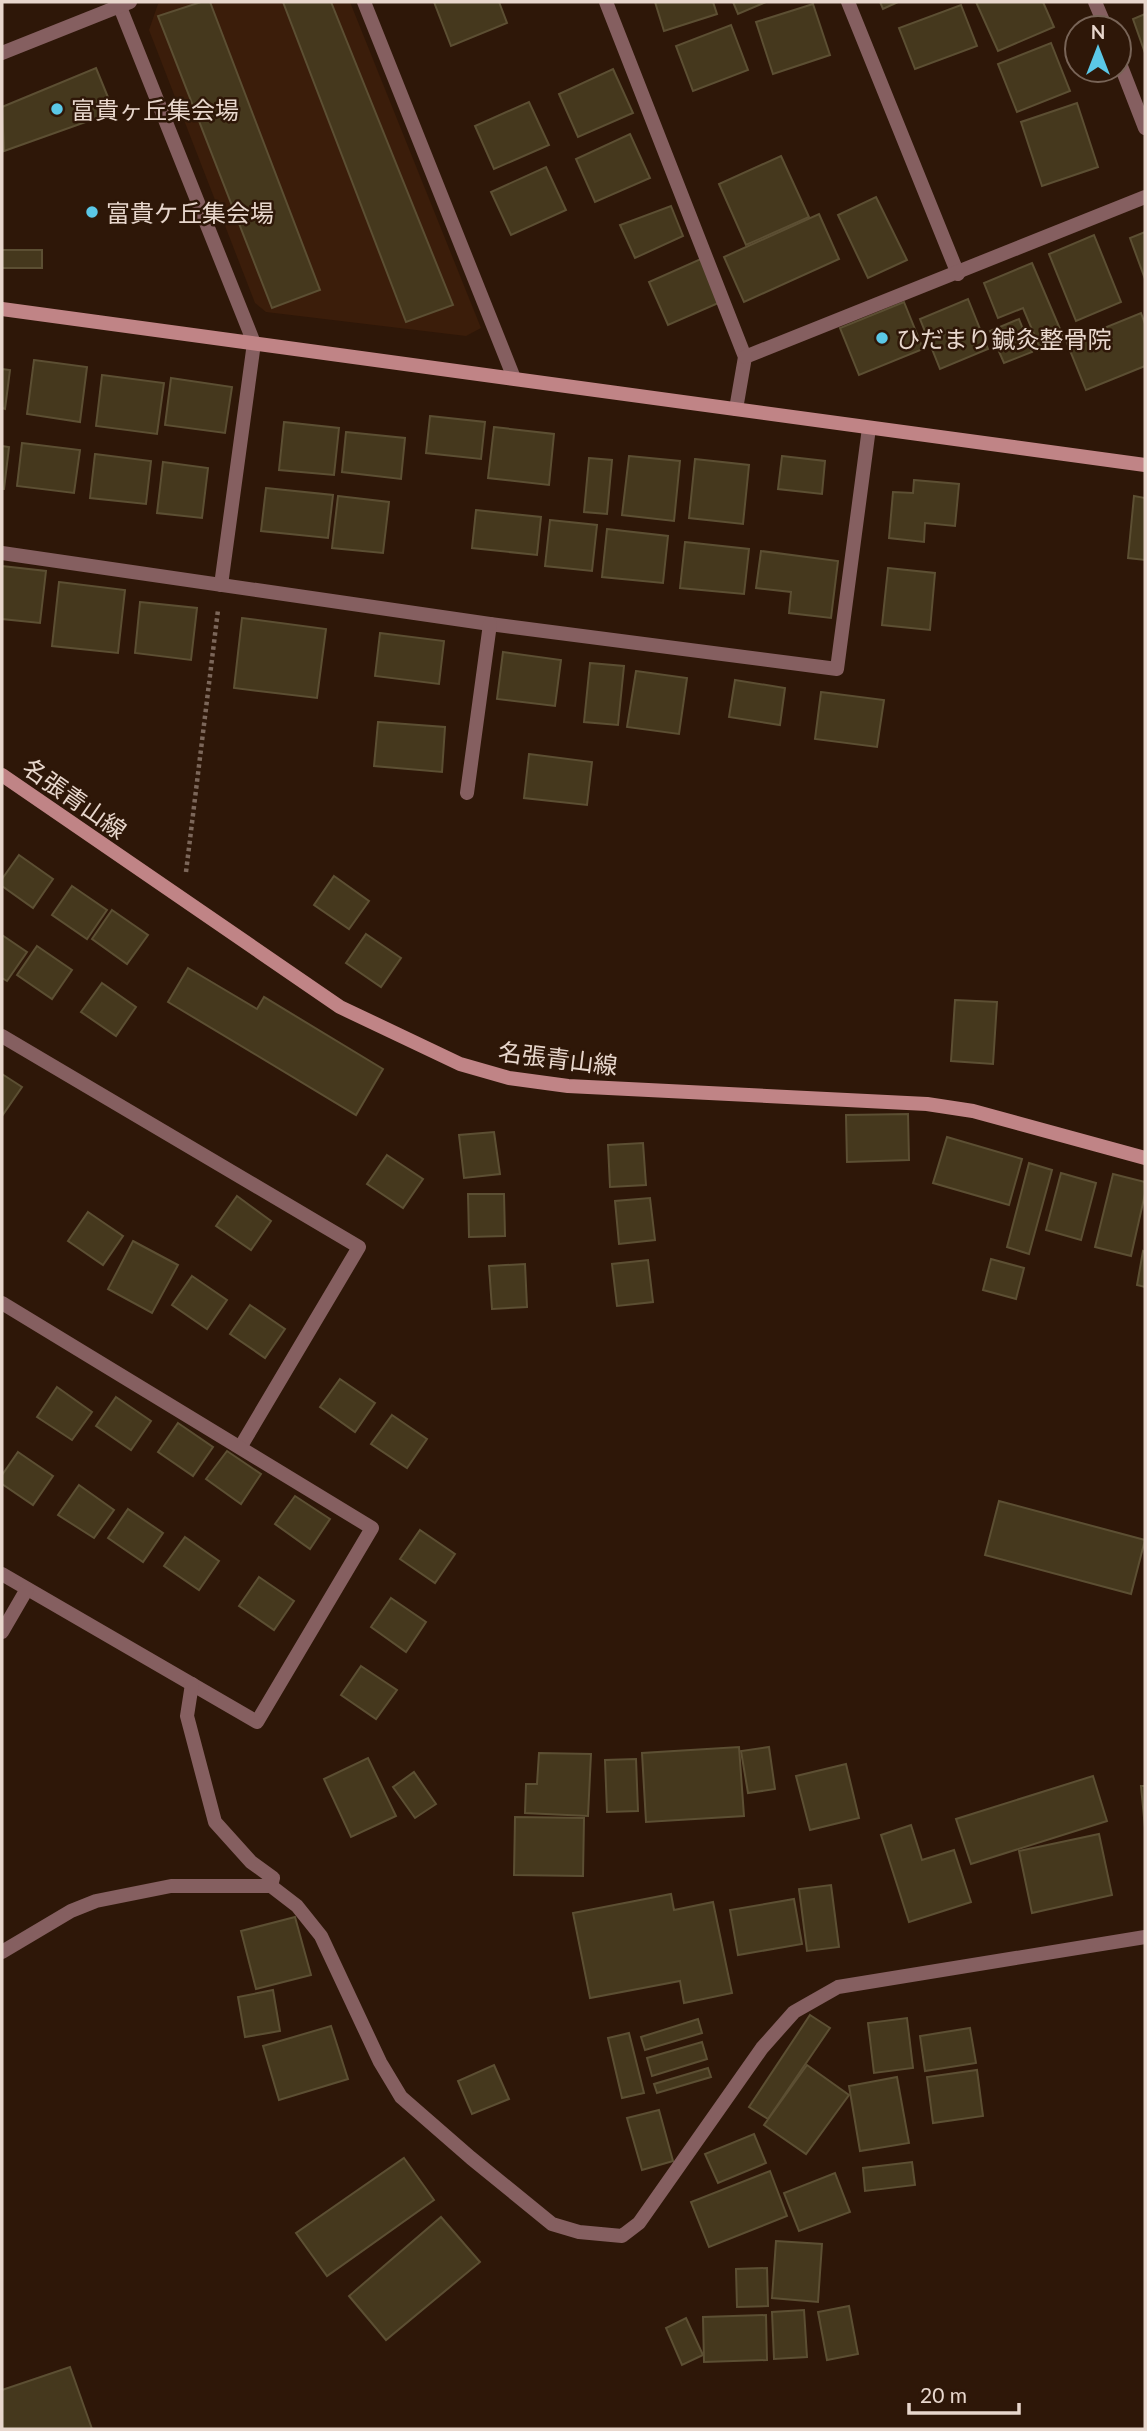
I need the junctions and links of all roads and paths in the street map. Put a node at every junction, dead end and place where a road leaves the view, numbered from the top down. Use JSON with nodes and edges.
{"nodes":[{"id":1,"x":364,"y":2,"type":"edge"},
{"id":2,"x":606,"y":2,"type":"edge"},
{"id":3,"x":848,"y":2,"type":"edge"},
{"id":4,"x":122,"y":3,"type":"edge"},
{"id":5,"x":2,"y":53,"type":"edge"},
{"id":6,"x":1128,"y":84,"type":"edge"},
{"id":7,"x":1145,"y":128,"type":"edge"},
{"id":8,"x":1145,"y":197,"type":"edge"},
{"id":9,"x":958,"y":274,"type":"junction"},
{"id":10,"x":2,"y":309,"type":"edge"},
{"id":11,"x":254,"y":343,"type":"junction"},
{"id":12,"x":745,"y":356,"type":"junction"},
{"id":13,"x":514,"y":378,"type":"junction"},
{"id":14,"x":736,"y":409,"type":"junction"},
{"id":15,"x":869,"y":428,"type":"junction"},
{"id":16,"x":1145,"y":465,"type":"edge"},
{"id":17,"x":2,"y":553,"type":"edge"},
{"id":18,"x":221,"y":585,"type":"junction"},
{"id":19,"x":490,"y":624,"type":"junction"},
{"id":20,"x":2,"y":775,"type":"edge"},
{"id":21,"x":467,"y":793,"type":"dead end"},
{"id":22,"x":183,"y":902,"type":"junction"},
{"id":23,"x":2,"y":1036,"type":"edge"},
{"id":24,"x":1145,"y":1158,"type":"edge"},
{"id":25,"x":2,"y":1303,"type":"edge"},
{"id":26,"x":241,"y":1446,"type":"junction"},
{"id":27,"x":2,"y":1574,"type":"edge"},
{"id":28,"x":27,"y":1589,"type":"junction"},
{"id":29,"x":2,"y":1632,"type":"edge"},
{"id":30,"x":192,"y":1684,"type":"junction"},
{"id":31,"x":271,"y":1886,"type":"junction"},
{"id":32,"x":1145,"y":1937,"type":"edge"},
{"id":33,"x":2,"y":1951,"type":"edge"}],
"edges":[{"from":1,"to":13,"type":"street"},
{"from":2,"to":12,"type":"street"},
{"from":3,"to":9,"type":"street"},
{"from":4,"to":5,"type":"street"},
{"from":4,"to":11,"type":"street"},
{"from":6,"to":7,"type":"street"},
{"from":8,"to":9,"type":"street"},
{"from":9,"to":12,"type":"street"},
{"from":10,"to":11,"type":"main road"},
{"from":11,"to":13,"type":"main road"},
{"from":11,"to":18,"type":"street"},
{"from":12,"to":14,"type":"street"},
{"from":13,"to":14,"type":"main road"},
{"from":14,"to":15,"type":"main road"},
{"from":15,"to":16,"type":"main road"},
{"from":15,"to":19,"type":"street"},
{"from":17,"to":18,"type":"street"},
{"from":18,"to":19,"type":"street"},
{"from":18,"to":22,"type":"path"},
{"from":19,"to":21,"type":"street"},
{"from":20,"to":22,"type":"main road","name":"名張青山線"},
{"from":22,"to":24,"type":"main road","name":"名張青山線"},
{"from":23,"to":26,"type":"street"},
{"from":25,"to":26,"type":"street"},
{"from":26,"to":30,"type":"street"},
{"from":27,"to":28,"type":"street"},
{"from":28,"to":29,"type":"street"},
{"from":28,"to":30,"type":"street"},
{"from":30,"to":31,"type":"street"},
{"from":31,"to":32,"type":"street"},
{"from":31,"to":33,"type":"street"}]}
